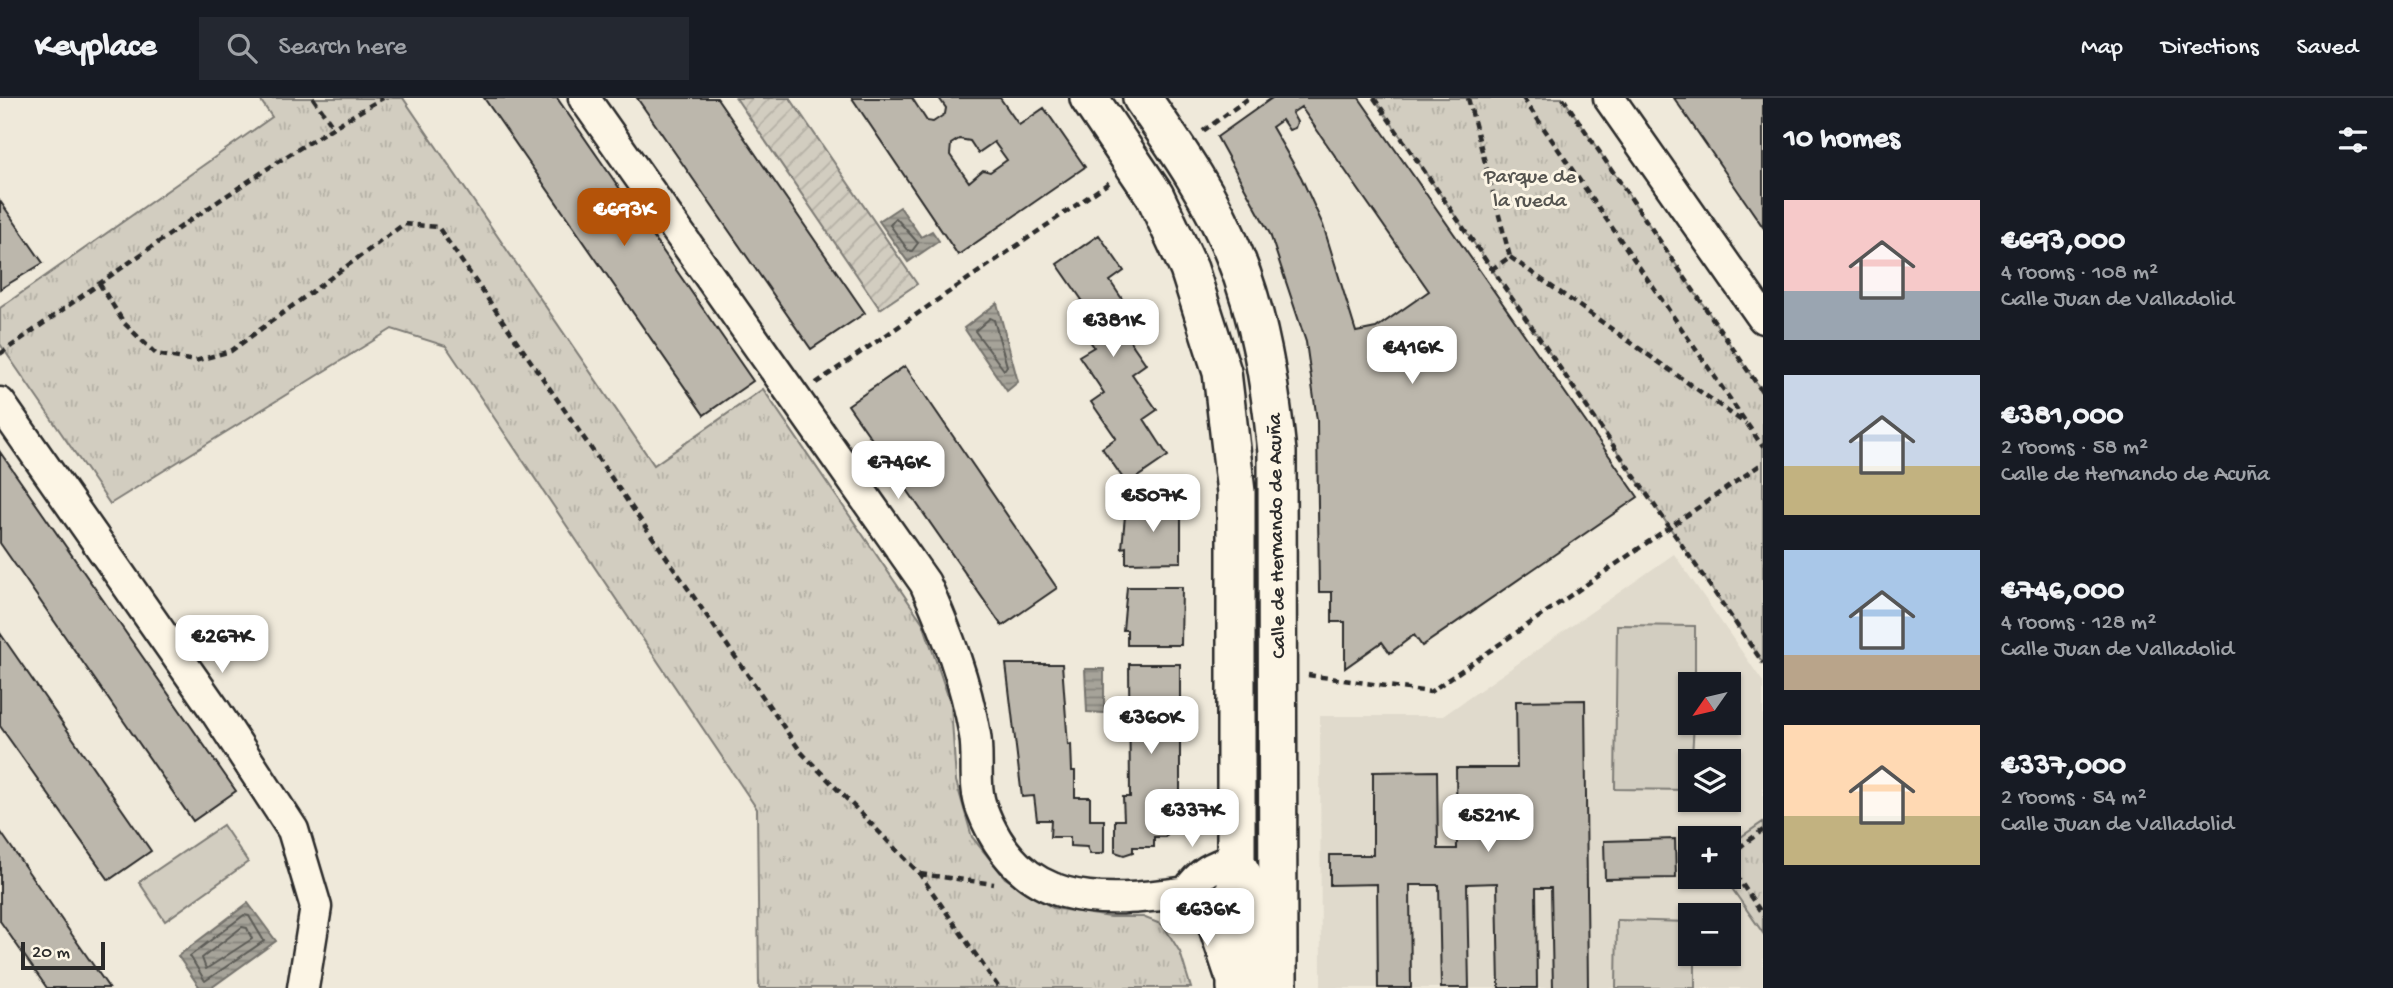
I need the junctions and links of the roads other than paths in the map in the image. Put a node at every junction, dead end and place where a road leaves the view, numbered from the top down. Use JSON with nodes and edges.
{"nodes":[{"id":1,"x":584,"y":98,"type":"edge"},
{"id":2,"x":1089,"y":98,"type":"edge"},
{"id":3,"x":1142,"y":98,"type":"edge"},
{"id":4,"x":1609,"y":98,"type":"edge"},
{"id":5,"x":1763,"y":318,"type":"edge"},
{"id":6,"x":0,"y":403,"type":"edge"},
{"id":7,"x":1277,"y":837,"type":"junction"},
{"id":8,"x":1236,"y":859,"type":"junction"},
{"id":9,"x":1187,"y":892,"type":"junction"},
{"id":10,"x":1234,"y":908,"type":"junction"},
{"id":11,"x":303,"y":988,"type":"edge"},
{"id":12,"x":1236,"y":988,"type":"edge"},
{"id":13,"x":1261,"y":988,"type":"edge"},
{"id":14,"x":1278,"y":988,"type":"edge"}],
"edges":[{"from":1,"to":9,"type":"street"},
{"from":2,"to":8,"type":"street","name":"Calle de Hernando de Acuña"},
{"from":3,"to":7,"type":"street","name":"Calle de Hernando de Acuña"},
{"from":4,"to":5,"type":"street"},
{"from":6,"to":11,"type":"street"},
{"from":7,"to":10,"type":"street","name":"Calle de Hernando de Acuña"},
{"from":7,"to":14,"type":"street","name":"Calle de Hernando de Acuña"},
{"from":8,"to":9,"type":"street"},
{"from":8,"to":10,"type":"street","name":"Calle de Hernando de Acuña"},
{"from":9,"to":10,"type":"street"},
{"from":10,"to":12,"type":"street","name":"Calle de Hernando de Acuña"},
{"from":10,"to":13,"type":"street","name":"Calle de Hernando de Acuña"}]}
